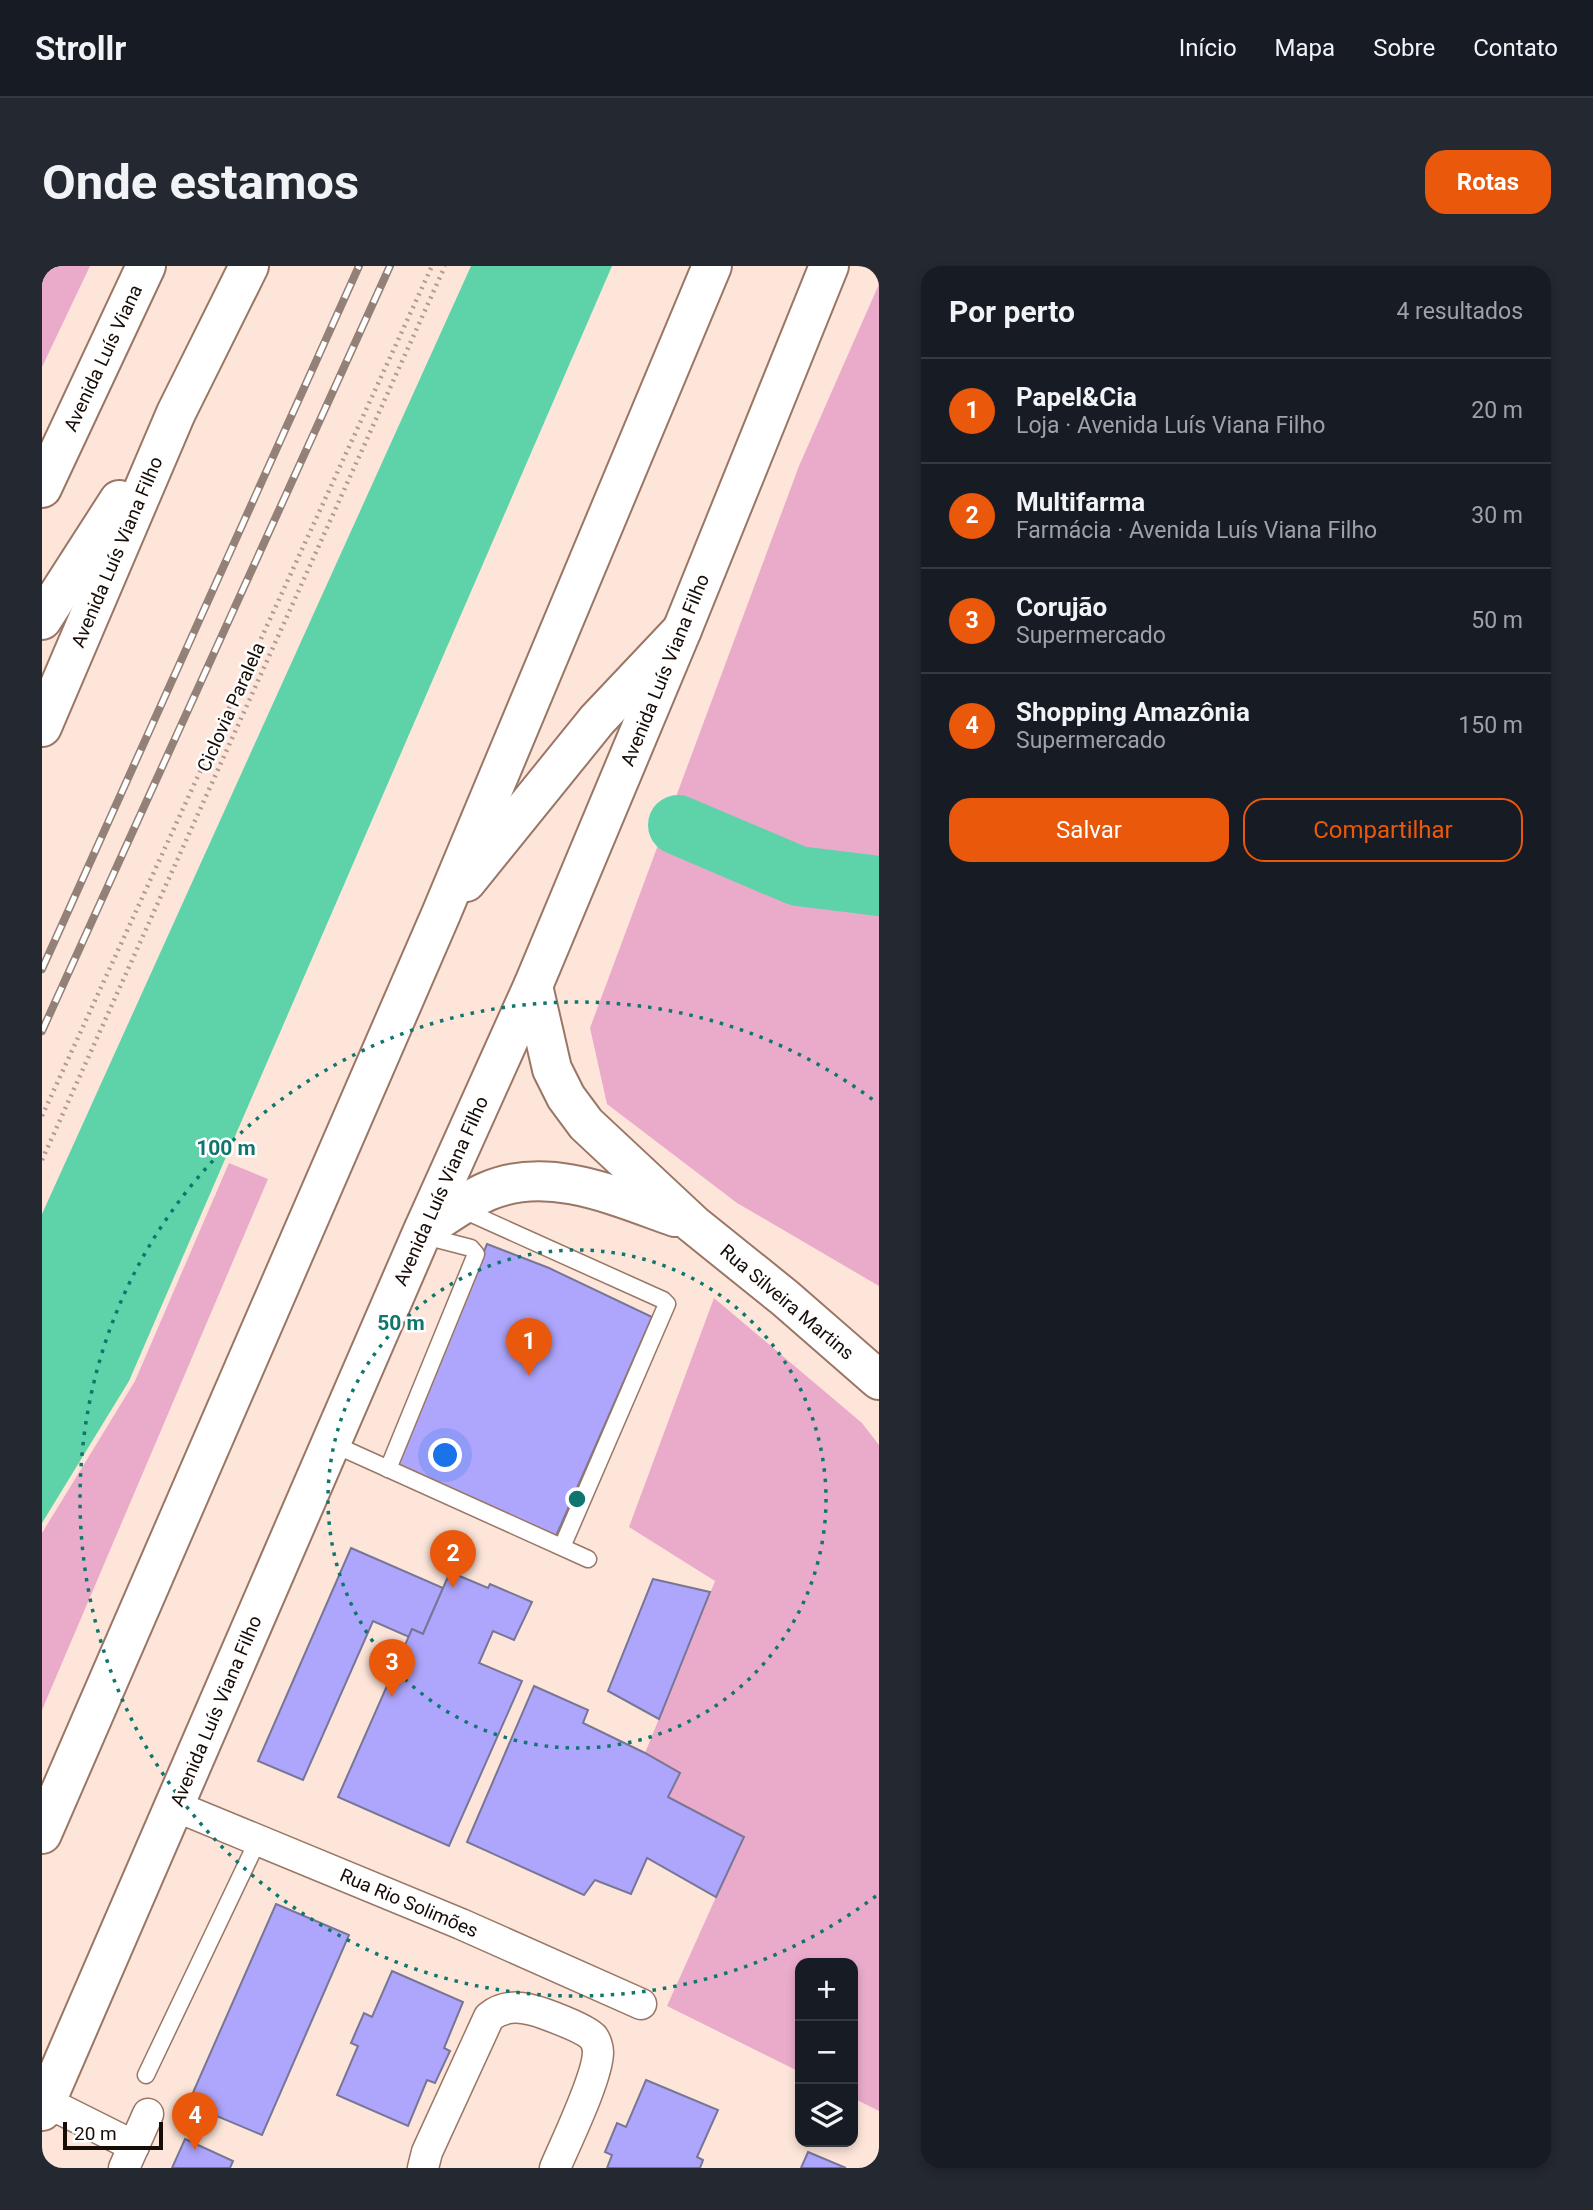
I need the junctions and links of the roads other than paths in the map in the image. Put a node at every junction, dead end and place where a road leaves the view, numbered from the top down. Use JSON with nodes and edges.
{"nodes":[{"id":1,"x":146,"y":266,"type":"edge"},
{"id":2,"x":250,"y":266,"type":"edge"},
{"id":3,"x":712,"y":266,"type":"edge"},
{"id":4,"x":829,"y":266,"type":"edge"},
{"id":5,"x":176,"y":413,"type":"junction"},
{"id":6,"x":42,"y":488,"type":"edge"},
{"id":7,"x":42,"y":620,"type":"edge"},
{"id":8,"x":682,"y":630,"type":"junction"},
{"id":9,"x":42,"y":727,"type":"edge"},
{"id":10,"x":441,"y":914,"type":"junction"},
{"id":11,"x":533,"y":986,"type":"junction"},
{"id":12,"x":459,"y":1208,"type":"junction"},
{"id":13,"x":694,"y":1224,"type":"junction"},
{"id":14,"x":422,"y":1232,"type":"junction"},
{"id":15,"x":879,"y":1380,"type":"edge"},
{"id":16,"x":331,"y":1443,"type":"junction"},
{"id":17,"x":388,"y":1469,"type":"junction"},
{"id":18,"x":562,"y":1547,"type":"junction"},
{"id":19,"x":588,"y":1559,"type":"dead end"},
{"id":20,"x":175,"y":1805,"type":"junction"},
{"id":21,"x":42,"y":1834,"type":"edge"},
{"id":22,"x":258,"y":1840,"type":"junction"},
{"id":23,"x":641,"y":2004,"type":"dead end"},
{"id":24,"x":146,"y":2075,"type":"dead end"},
{"id":25,"x":44,"y":2107,"type":"edge"},
{"id":26,"x":148,"y":2114,"type":"dead end"},
{"id":27,"x":129,"y":2157,"type":"edge"},
{"id":28,"x":423,"y":2168,"type":"edge"},
{"id":29,"x":555,"y":2168,"type":"edge"}],
"edges":[{"from":1,"to":6,"type":"main road","name":"Avenida Luís Viana"},
{"from":2,"to":5,"type":"main road","name":"Avenida Luís Viana Filho"},
{"from":3,"to":10,"type":"main road"},
{"from":4,"to":8,"type":"main road","name":"Avenida Luís Viana Filho"},
{"from":5,"to":7,"type":"main road"},
{"from":5,"to":9,"type":"main road","name":"Avenida Luís Viana Filho"},
{"from":8,"to":10,"type":"main road"},
{"from":8,"to":11,"type":"main road","name":"Avenida Luís Viana Filho"},
{"from":10,"to":21,"type":"main road"},
{"from":11,"to":13,"type":"main road","name":"Rua Silveira Martins"},
{"from":11,"to":14,"type":"main road","name":"Avenida Luís Viana Filho"},
{"from":12,"to":13,"type":"main road","name":"Rua Silveira Martins"},
{"from":12,"to":14,"type":"main road","name":"Rua Silveira Martins"},
{"from":12,"to":18,"type":"lane"},
{"from":13,"to":15,"type":"main road","name":"Rua Silveira Martins"},
{"from":14,"to":16,"type":"main road","name":"Avenida Luís Viana Filho"},
{"from":14,"to":17,"type":"lane"},
{"from":16,"to":17,"type":"lane"},
{"from":16,"to":20,"type":"main road","name":"Avenida Luís Viana Filho"},
{"from":17,"to":18,"type":"lane"},
{"from":18,"to":19,"type":"lane"},
{"from":20,"to":22,"type":"street","name":"Rua Rio Solimões"},
{"from":20,"to":25,"type":"main road","name":"Avenida Luís Viana Filho"},
{"from":22,"to":23,"type":"street","name":"Rua Rio Solimões"},
{"from":22,"to":24,"type":"lane"},
{"from":25,"to":27,"type":"street"},
{"from":26,"to":27,"type":"street"},
{"from":28,"to":29,"type":"street"}]}
